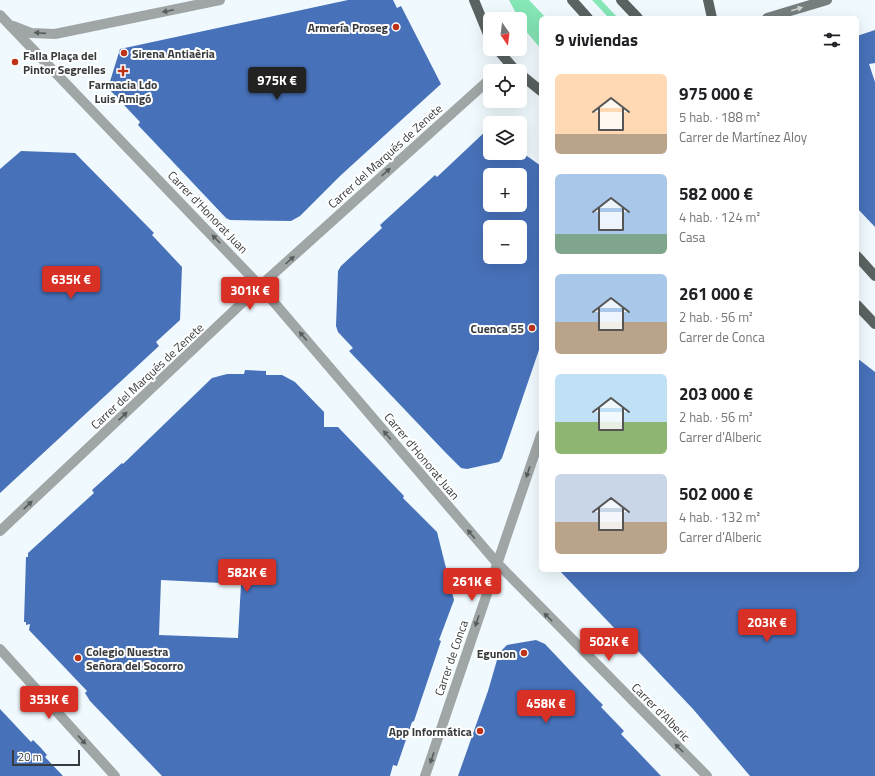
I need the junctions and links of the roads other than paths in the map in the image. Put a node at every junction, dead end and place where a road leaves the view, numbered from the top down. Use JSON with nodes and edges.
{"nodes":[{"id":1,"x":220,"y":0,"type":"edge"},
{"id":2,"x":474,"y":0,"type":"edge"},
{"id":3,"x":572,"y":0,"type":"edge"},
{"id":4,"x":621,"y":0,"type":"edge"},
{"id":5,"x":708,"y":0,"type":"edge"},
{"id":6,"x":827,"y":0,"type":"edge"},
{"id":7,"x":0,"y":15,"type":"edge"},
{"id":8,"x":586,"y":16,"type":"edge"},
{"id":9,"x":636,"y":16,"type":"edge"},
{"id":10,"x":712,"y":16,"type":"edge"},
{"id":11,"x":775,"y":16,"type":"edge"},
{"id":12,"x":483,"y":22,"type":"edge"},
{"id":13,"x":8,"y":24,"type":"junction"},
{"id":14,"x":527,"y":80,"type":"edge"},
{"id":15,"x":483,"y":85,"type":"edge"},
{"id":16,"x":539,"y":89,"type":"edge"},
{"id":17,"x":859,"y":258,"type":"edge"},
{"id":18,"x":875,"y":275,"type":"edge"},
{"id":19,"x":260,"y":286,"type":"junction"},
{"id":20,"x":859,"y":304,"type":"edge"},
{"id":21,"x":859,"y":307,"type":"edge"},
{"id":22,"x":875,"y":318,"type":"edge"},
{"id":23,"x":875,"y":324,"type":"edge"},
{"id":24,"x":539,"y":441,"type":"edge"},
{"id":25,"x":0,"y":531,"type":"edge"},
{"id":26,"x":497,"y":563,"type":"junction"},
{"id":27,"x":0,"y":649,"type":"edge"},
{"id":28,"x":115,"y":776,"type":"edge"},
{"id":29,"x":425,"y":776,"type":"edge"},
{"id":30,"x":707,"y":776,"type":"edge"}],
"edges":[{"from":1,"to":13,"type":"street","one_way":true},
{"from":2,"to":12,"type":"main road"},
{"from":3,"to":8,"type":"main road"},
{"from":4,"to":9,"type":"main road"},
{"from":5,"to":10,"type":"main road"},
{"from":11,"to":6,"type":"main road","one_way":true},
{"from":7,"to":13,"type":"street","name":"Carrer d'Honorat Juan"},
{"from":19,"to":13,"type":"street","name":"Carrer d'Honorat Juan","one_way":true},
{"from":14,"to":16,"type":"main road"},
{"from":19,"to":15,"type":"street","name":"Carrer del Marqués de Zenete","one_way":true},
{"from":17,"to":18,"type":"main road"},
{"from":25,"to":19,"type":"street","name":"Carrer del Marqués de Zenete","one_way":true},
{"from":26,"to":19,"type":"street","name":"Carrer d'Honorat Juan","one_way":true},
{"from":20,"to":22,"type":"main road"},
{"from":21,"to":23,"type":"main road"},
{"from":24,"to":26,"type":"street","name":"Carrer de Conca","one_way":true},
{"from":26,"to":29,"type":"street","name":"Carrer de Conca","one_way":true},
{"from":30,"to":26,"type":"street","name":"Carrer d'Alberic","one_way":true},
{"from":27,"to":28,"type":"street","one_way":true}]}
